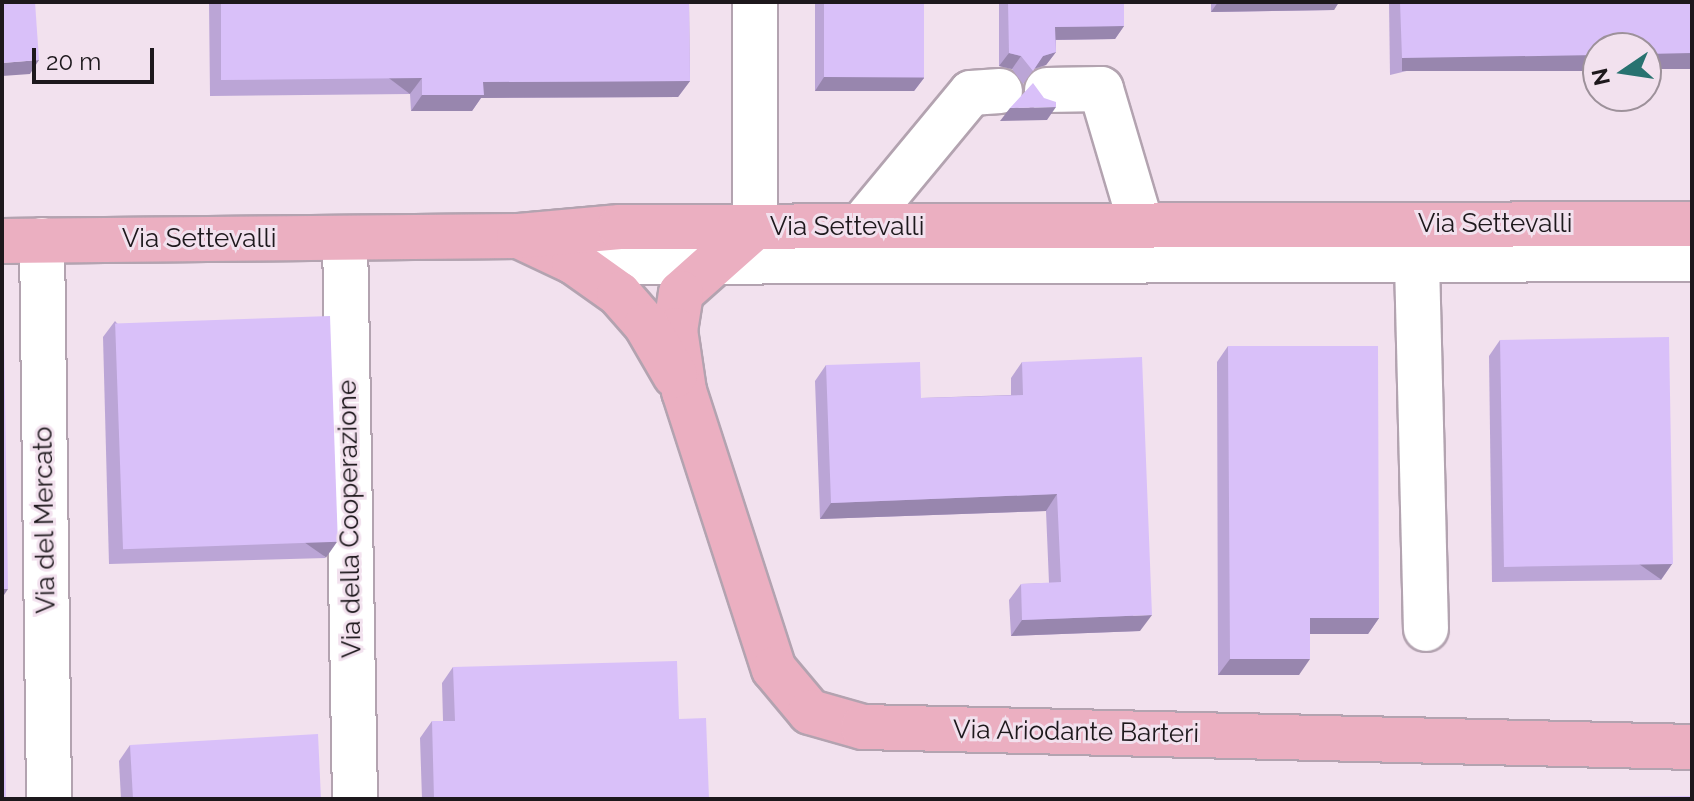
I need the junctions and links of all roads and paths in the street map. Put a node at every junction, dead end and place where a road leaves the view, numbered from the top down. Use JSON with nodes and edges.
{"nodes":[{"id":1,"x":755,"y":2,"type":"edge"},
{"id":2,"x":1047,"y":90,"type":"dead end"},
{"id":3,"x":1000,"y":91,"type":"dead end"},
{"id":4,"x":1141,"y":224,"type":"junction"},
{"id":5,"x":1692,"y":224,"type":"edge"},
{"id":6,"x":755,"y":227,"type":"junction"},
{"id":7,"x":860,"y":227,"type":"junction"},
{"id":8,"x":519,"y":236,"type":"junction"},
{"id":9,"x":345,"y":238,"type":"junction"},
{"id":10,"x":22,"y":240,"type":"edge"},
{"id":11,"x":1692,"y":259,"type":"edge"},
{"id":12,"x":574,"y":262,"type":"junction"},
{"id":13,"x":712,"y":262,"type":"junction"},
{"id":14,"x":1417,"y":262,"type":"junction"},
{"id":15,"x":684,"y":391,"type":"junction"},
{"id":16,"x":1426,"y":629,"type":"dead end"},
{"id":17,"x":1692,"y":747,"type":"edge"},
{"id":18,"x":49,"y":799,"type":"edge"},
{"id":19,"x":355,"y":799,"type":"edge"}],
"edges":[{"from":1,"to":6,"type":"street"},
{"from":2,"to":4,"type":"street"},
{"from":3,"to":7,"type":"street"},
{"from":4,"to":5,"type":"main road","name":"Via Settevalli"},
{"from":4,"to":7,"type":"main road","name":"Via Settevalli"},
{"from":6,"to":7,"type":"main road","name":"Via Settevalli"},
{"from":6,"to":8,"type":"main road","name":"Via Settevalli"},
{"from":6,"to":13,"type":"main road"},
{"from":8,"to":9,"type":"main road","name":"Via Settevalli"},
{"from":8,"to":12,"type":"main road"},
{"from":9,"to":10,"type":"main road","name":"Via Settevalli"},
{"from":9,"to":19,"type":"street","name":"Via della Cooperazione"},
{"from":10,"to":18,"type":"street","name":"Via del Mercato"},
{"from":11,"to":14,"type":"street","name":"Via Settevalli"},
{"from":12,"to":13,"type":"street","name":"Via Settevalli"},
{"from":12,"to":15,"type":"main road"},
{"from":13,"to":14,"type":"street","name":"Via Settevalli"},
{"from":13,"to":15,"type":"main road"},
{"from":14,"to":16,"type":"street"},
{"from":15,"to":17,"type":"main road","name":"Via Ariodante Barteri"}]}
